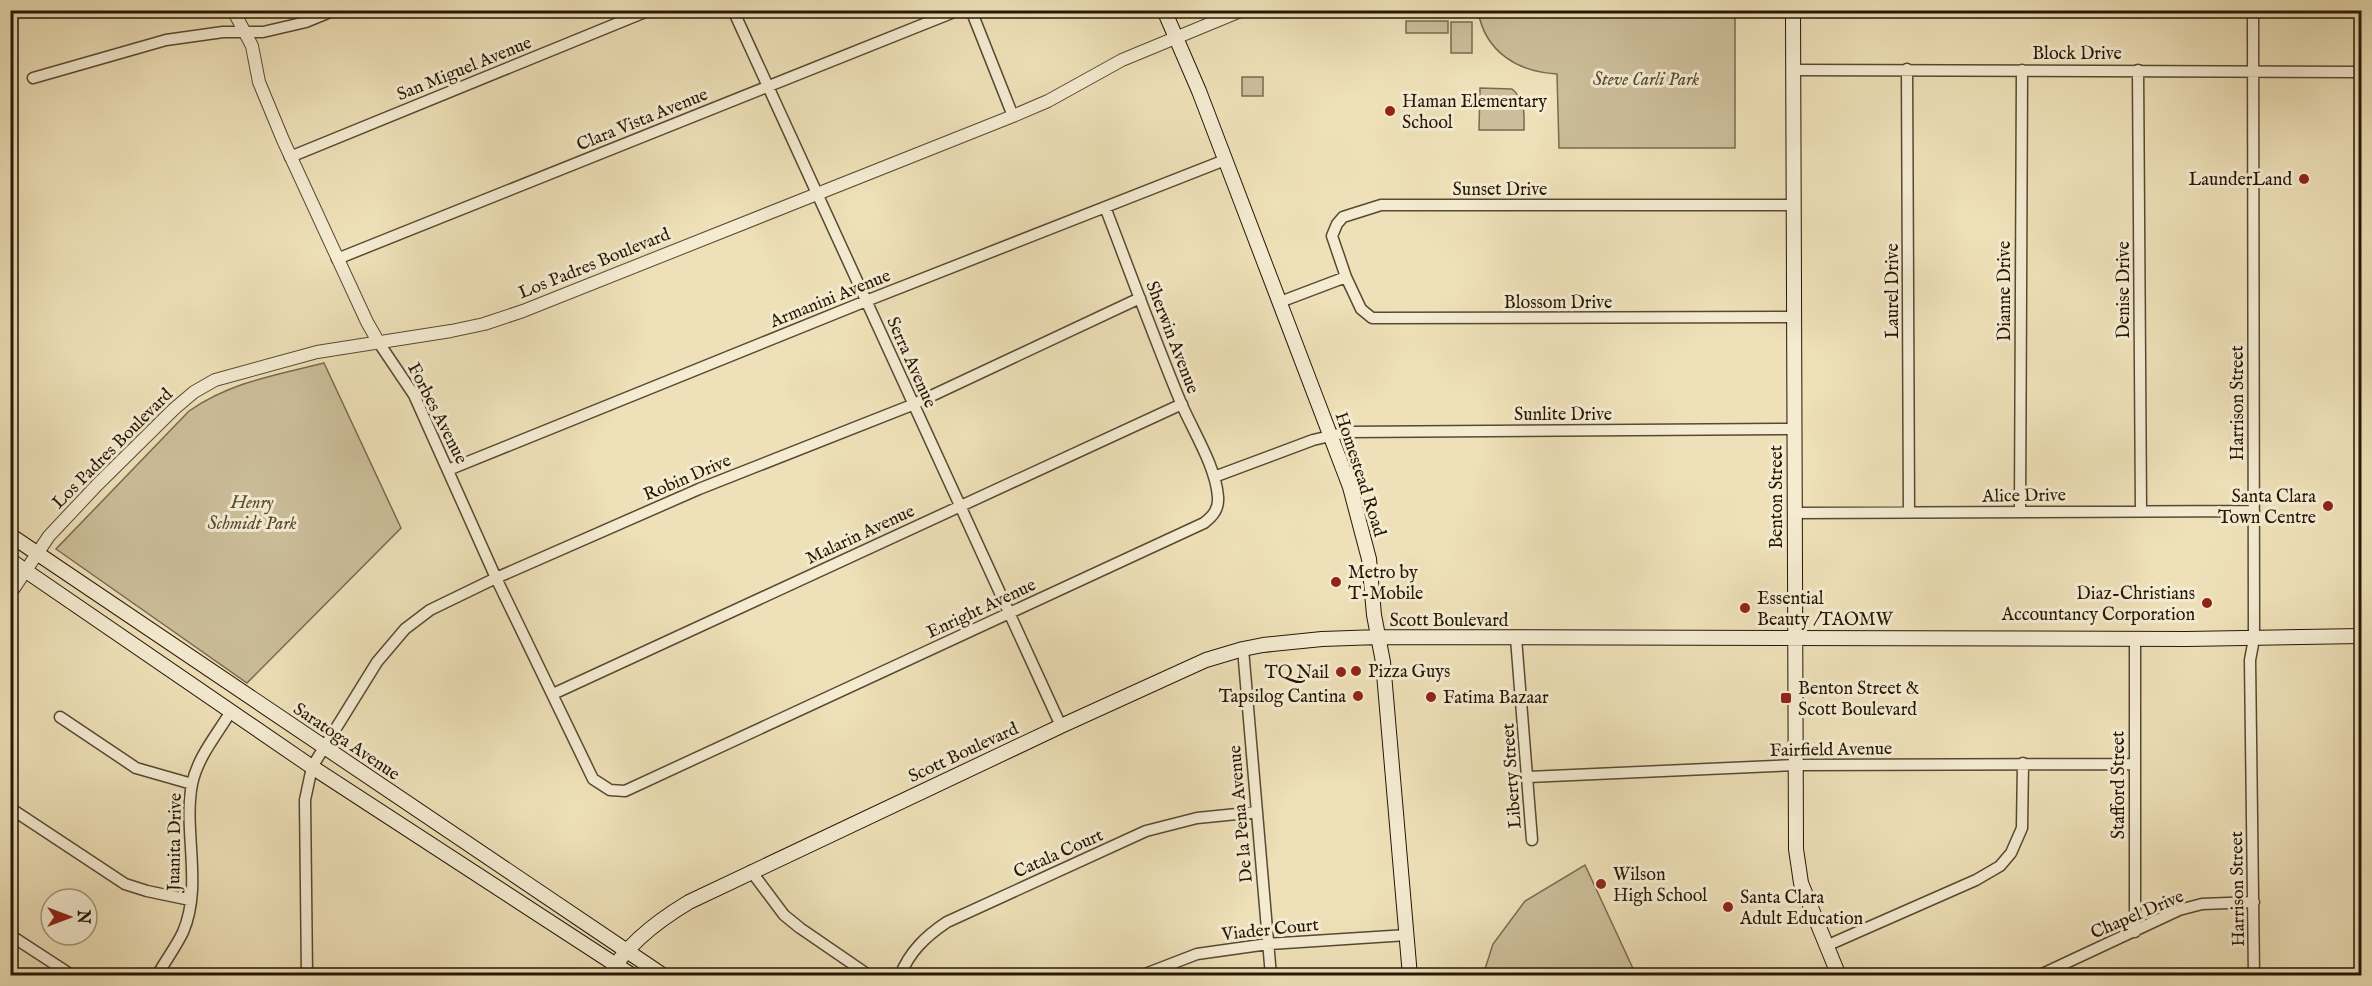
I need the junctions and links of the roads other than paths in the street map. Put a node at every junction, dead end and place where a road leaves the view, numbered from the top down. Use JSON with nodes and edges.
{"nodes":[{"id":1,"x":234,"y":10,"type":"edge"},
{"id":2,"x":650,"y":10,"type":"edge"},
{"id":3,"x":733,"y":10,"type":"edge"},
{"id":4,"x":959,"y":10,"type":"edge"},
{"id":5,"x":970,"y":10,"type":"edge"},
{"id":6,"x":1164,"y":10,"type":"edge"},
{"id":7,"x":1243,"y":10,"type":"edge"},
{"id":8,"x":1793,"y":10,"type":"edge"},
{"id":9,"x":2253,"y":10,"type":"edge"},
{"id":10,"x":334,"y":11,"type":"edge"},
{"id":11,"x":246,"y":32,"type":"junction"},
{"id":12,"x":1175,"y":37,"type":"junction"},
{"id":13,"x":1907,"y":69,"type":"junction"},
{"id":14,"x":1793,"y":70,"type":"junction"},
{"id":15,"x":2022,"y":70,"type":"junction"},
{"id":16,"x":2138,"y":70,"type":"junction"},
{"id":17,"x":2254,"y":70,"type":"junction"},
{"id":18,"x":2361,"y":72,"type":"edge"},
{"id":19,"x":33,"y":78,"type":"dead end"},
{"id":20,"x":767,"y":87,"type":"junction"},
{"id":21,"x":1013,"y":116,"type":"junction"},
{"id":22,"x":290,"y":157,"type":"junction"},
{"id":23,"x":1225,"y":160,"type":"junction"},
{"id":24,"x":816,"y":193,"type":"junction"},
{"id":25,"x":1794,"y":205,"type":"junction"},
{"id":26,"x":1105,"y":207,"type":"junction"},
{"id":27,"x":337,"y":259,"type":"junction"},
{"id":28,"x":1346,"y":277,"type":"junction"},
{"id":29,"x":1140,"y":298,"type":"junction"},
{"id":30,"x":866,"y":301,"type":"junction"},
{"id":31,"x":1280,"y":302,"type":"junction"},
{"id":32,"x":1795,"y":317,"type":"junction"},
{"id":33,"x":379,"y":343,"type":"junction"},
{"id":34,"x":912,"y":405,"type":"junction"},
{"id":35,"x":1182,"y":405,"type":"junction"},
{"id":36,"x":1794,"y":429,"type":"junction"},
{"id":37,"x":1331,"y":435,"type":"junction"},
{"id":38,"x":448,"y":470,"type":"junction"},
{"id":39,"x":1214,"y":477,"type":"junction"},
{"id":40,"x":962,"y":506,"type":"junction"},
{"id":41,"x":2141,"y":510,"type":"junction"},
{"id":42,"x":2254,"y":511,"type":"junction"},
{"id":43,"x":2020,"y":512,"type":"junction"},
{"id":44,"x":1794,"y":513,"type":"junction"},
{"id":45,"x":1909,"y":513,"type":"junction"},
{"id":46,"x":10,"y":536,"type":"edge"},
{"id":47,"x":37,"y":553,"type":"junction"},
{"id":48,"x":10,"y":560,"type":"edge"},
{"id":49,"x":26,"y":571,"type":"junction"},
{"id":50,"x":496,"y":578,"type":"junction"},
{"id":51,"x":10,"y":594,"type":"edge"},
{"id":52,"x":1010,"y":613,"type":"junction"},
{"id":53,"x":2361,"y":636,"type":"edge"},
{"id":54,"x":1378,"y":637,"type":"junction"},
{"id":55,"x":1516,"y":638,"type":"junction"},
{"id":56,"x":1795,"y":639,"type":"junction"},
{"id":57,"x":2135,"y":639,"type":"junction"},
{"id":58,"x":2254,"y":639,"type":"junction"},
{"id":59,"x":1243,"y":649,"type":"junction"},
{"id":60,"x":553,"y":694,"type":"junction"},
{"id":61,"x":231,"y":711,"type":"junction"},
{"id":62,"x":60,"y":717,"type":"dead end"},
{"id":63,"x":1061,"y":726,"type":"junction"},
{"id":64,"x":323,"y":747,"type":"junction"},
{"id":65,"x":2023,"y":763,"type":"junction"},
{"id":66,"x":2134,"y":764,"type":"junction"},
{"id":67,"x":1797,"y":765,"type":"junction"},
{"id":68,"x":312,"y":767,"type":"junction"},
{"id":69,"x":1528,"y":777,"type":"junction"},
{"id":70,"x":192,"y":784,"type":"junction"},
{"id":71,"x":610,"y":790,"type":"joint"},
{"id":72,"x":10,"y":808,"type":"edge"},
{"id":73,"x":1257,"y":812,"type":"junction"},
{"id":74,"x":1532,"y":840,"type":"dead end"},
{"id":75,"x":751,"y":872,"type":"junction"},
{"id":76,"x":190,"y":900,"type":"junction"},
{"id":77,"x":2254,"y":902,"type":"junction"},
{"id":78,"x":2135,"y":932,"type":"junction"},
{"id":79,"x":10,"y":935,"type":"edge"},
{"id":80,"x":1407,"y":935,"type":"junction"},
{"id":81,"x":1268,"y":944,"type":"junction"},
{"id":82,"x":1826,"y":946,"type":"junction"},
{"id":83,"x":627,"y":951,"type":"junction"},
{"id":84,"x":613,"y":970,"type":"edge"},
{"id":85,"x":73,"y":975,"type":"edge"},
{"id":86,"x":157,"y":975,"type":"edge"},
{"id":87,"x":307,"y":975,"type":"edge"},
{"id":88,"x":633,"y":975,"type":"edge"},
{"id":89,"x":664,"y":975,"type":"edge"},
{"id":90,"x":870,"y":975,"type":"edge"},
{"id":91,"x":900,"y":975,"type":"edge"},
{"id":92,"x":1140,"y":975,"type":"edge"},
{"id":93,"x":1271,"y":975,"type":"edge"},
{"id":94,"x":1410,"y":975,"type":"edge"},
{"id":95,"x":1839,"y":975,"type":"edge"},
{"id":96,"x":2038,"y":975,"type":"edge"},
{"id":97,"x":2254,"y":975,"type":"edge"}],
"edges":[{"from":1,"to":11,"type":"street","name":"Forbes Avenue"},
{"from":2,"to":22,"type":"street","name":"San Miguel Avenue"},
{"from":3,"to":20,"type":"street","name":"Serra Avenue"},
{"from":4,"to":20,"type":"street","name":"Clara Vista Avenue"},
{"from":5,"to":21,"type":"street"},
{"from":6,"to":12,"type":"main road","name":"Homestead Road"},
{"from":7,"to":12,"type":"street","name":"Los Padres Boulevard"},
{"from":8,"to":14,"type":"main road","name":"Benton Street"},
{"from":9,"to":17,"type":"street","name":"Harrison Street"},
{"from":10,"to":11,"type":"street"},
{"from":11,"to":19,"type":"street"},
{"from":11,"to":22,"type":"street","name":"Forbes Avenue"},
{"from":12,"to":21,"type":"street","name":"Los Padres Boulevard"},
{"from":12,"to":23,"type":"main road","name":"Homestead Road"},
{"from":13,"to":14,"type":"street","name":"Block Drive"},
{"from":13,"to":15,"type":"street","name":"Block Drive"},
{"from":13,"to":45,"type":"street","name":"Laurel Drive"},
{"from":14,"to":25,"type":"main road","name":"Benton Street"},
{"from":15,"to":16,"type":"street","name":"Block Drive"},
{"from":15,"to":43,"type":"street","name":"Dianne Drive"},
{"from":16,"to":17,"type":"street","name":"Block Drive"},
{"from":16,"to":41,"type":"street","name":"Denise Drive"},
{"from":17,"to":18,"type":"street","name":"Block Drive"},
{"from":17,"to":42,"type":"street","name":"Harrison Street"},
{"from":20,"to":24,"type":"street","name":"Serra Avenue"},
{"from":20,"to":27,"type":"street","name":"Clara Vista Avenue"},
{"from":21,"to":24,"type":"street","name":"Los Padres Boulevard"},
{"from":22,"to":27,"type":"street","name":"Forbes Avenue"},
{"from":23,"to":26,"type":"street","name":"Armanini Avenue"},
{"from":23,"to":31,"type":"main road","name":"Homestead Road"},
{"from":24,"to":30,"type":"street","name":"Serra Avenue"},
{"from":24,"to":33,"type":"street","name":"Los Padres Boulevard"},
{"from":25,"to":28,"type":"street","name":"Sunset Drive"},
{"from":25,"to":32,"type":"main road","name":"Benton Street"},
{"from":26,"to":29,"type":"street","name":"Sherwin Avenue"},
{"from":26,"to":30,"type":"street","name":"Armanini Avenue"},
{"from":27,"to":33,"type":"street","name":"Forbes Avenue"},
{"from":28,"to":31,"type":"street"},
{"from":28,"to":32,"type":"street","name":"Blossom Drive"},
{"from":29,"to":34,"type":"street","name":"Robin Drive"},
{"from":29,"to":35,"type":"street","name":"Sherwin Avenue"},
{"from":30,"to":34,"type":"street","name":"Serra Avenue"},
{"from":30,"to":38,"type":"street","name":"Armanini Avenue"},
{"from":31,"to":37,"type":"main road","name":"Homestead Road"},
{"from":32,"to":36,"type":"main road","name":"Benton Street"},
{"from":33,"to":38,"type":"street","name":"Forbes Avenue"},
{"from":33,"to":47,"type":"street","name":"Los Padres Boulevard"},
{"from":34,"to":40,"type":"street","name":"Serra Avenue"},
{"from":34,"to":50,"type":"street","name":"Robin Drive"},
{"from":35,"to":39,"type":"street","name":"Sherwin Avenue"},
{"from":35,"to":40,"type":"street","name":"Malarin Avenue"},
{"from":36,"to":37,"type":"street","name":"Sunlite Drive"},
{"from":36,"to":44,"type":"main road","name":"Benton Street"},
{"from":37,"to":39,"type":"street"},
{"from":37,"to":54,"type":"main road","name":"Homestead Road"},
{"from":38,"to":50,"type":"street","name":"Forbes Avenue"},
{"from":39,"to":52,"type":"street","name":"Enright Avenue"},
{"from":40,"to":52,"type":"street","name":"Serra Avenue"},
{"from":40,"to":60,"type":"street","name":"Malarin Avenue"},
{"from":41,"to":42,"type":"street","name":"Alice Drive"},
{"from":41,"to":43,"type":"street","name":"Alice Drive"},
{"from":42,"to":58,"type":"street","name":"Harrison Street"},
{"from":43,"to":45,"type":"street","name":"Alice Drive"},
{"from":44,"to":45,"type":"street","name":"Alice Drive"},
{"from":44,"to":56,"type":"main road","name":"Benton Street"},
{"from":46,"to":47,"type":"main road","name":"Saratoga Avenue"},
{"from":47,"to":49,"type":"street","name":"Los Padres Boulevard"},
{"from":47,"to":64,"type":"main road","name":"Saratoga Avenue"},
{"from":48,"to":49,"type":"main road"},
{"from":49,"to":51,"type":"street","name":"Los Padres Boulevard"},
{"from":49,"to":61,"type":"main road"},
{"from":50,"to":60,"type":"street","name":"Forbes Avenue"},
{"from":50,"to":64,"type":"street","name":"Robin Drive"},
{"from":52,"to":63,"type":"street","name":"Serra Avenue"},
{"from":52,"to":71,"type":"street","name":"Enright Avenue"},
{"from":53,"to":58,"type":"main road","name":"Scott Boulevard"},
{"from":54,"to":55,"type":"main road","name":"Scott Boulevard"},
{"from":54,"to":59,"type":"main road","name":"Scott Boulevard"},
{"from":54,"to":80,"type":"main road","name":"Homestead Road"},
{"from":55,"to":56,"type":"main road","name":"Scott Boulevard"},
{"from":55,"to":69,"type":"street","name":"Liberty Street"},
{"from":56,"to":57,"type":"main road","name":"Scott Boulevard"},
{"from":56,"to":67,"type":"main road","name":"Benton Street"},
{"from":57,"to":58,"type":"main road","name":"Scott Boulevard"},
{"from":57,"to":66,"type":"street","name":"Stafford Street"},
{"from":58,"to":77,"type":"street","name":"Harrison Street"},
{"from":59,"to":63,"type":"main road","name":"Scott Boulevard"},
{"from":59,"to":73,"type":"street","name":"De la Pena Avenue"},
{"from":60,"to":71,"type":"street","name":"Forbes Avenue"},
{"from":61,"to":68,"type":"main road"},
{"from":61,"to":70,"type":"street","name":"Juanita Drive"},
{"from":62,"to":70,"type":"street"},
{"from":63,"to":75,"type":"main road","name":"Scott Boulevard"},
{"from":64,"to":68,"type":"street","name":"Robin Drive"},
{"from":64,"to":83,"type":"main road","name":"Saratoga Avenue"},
{"from":65,"to":66,"type":"street","name":"Fairfield Avenue"},
{"from":65,"to":67,"type":"street","name":"Fairfield Avenue"},
{"from":65,"to":82,"type":"street"},
{"from":66,"to":78,"type":"street","name":"Stafford Street"},
{"from":67,"to":69,"type":"street","name":"Fairfield Avenue"},
{"from":67,"to":82,"type":"main road","name":"Benton Street"},
{"from":68,"to":84,"type":"main road"},
{"from":68,"to":87,"type":"street","name":"Robin Drive"},
{"from":69,"to":74,"type":"street","name":"Liberty Street"},
{"from":70,"to":76,"type":"street","name":"Juanita Drive"},
{"from":72,"to":76,"type":"street"},
{"from":73,"to":81,"type":"street","name":"De la Pena Avenue"},
{"from":73,"to":91,"type":"street","name":"Catala Court"},
{"from":75,"to":83,"type":"main road","name":"Scott Boulevard"},
{"from":75,"to":90,"type":"street"},
{"from":76,"to":86,"type":"street","name":"Juanita Drive"},
{"from":77,"to":78,"type":"street","name":"Chapel Drive"},
{"from":77,"to":97,"type":"street","name":"Harrison Street"},
{"from":78,"to":96,"type":"street","name":"Chapel Drive"},
{"from":79,"to":85,"type":"street"},
{"from":80,"to":81,"type":"street","name":"Viader Court"},
{"from":80,"to":94,"type":"main road","name":"Homestead Road"},
{"from":81,"to":92,"type":"street","name":"Viader Court"},
{"from":81,"to":93,"type":"street","name":"De la Pena Avenue"},
{"from":82,"to":95,"type":"main road","name":"Benton Street"},
{"from":83,"to":84,"type":"main road","name":"Scott Boulevard"},
{"from":83,"to":89,"type":"main road","name":"Saratoga Avenue"},
{"from":84,"to":88,"type":"main road"}]}
